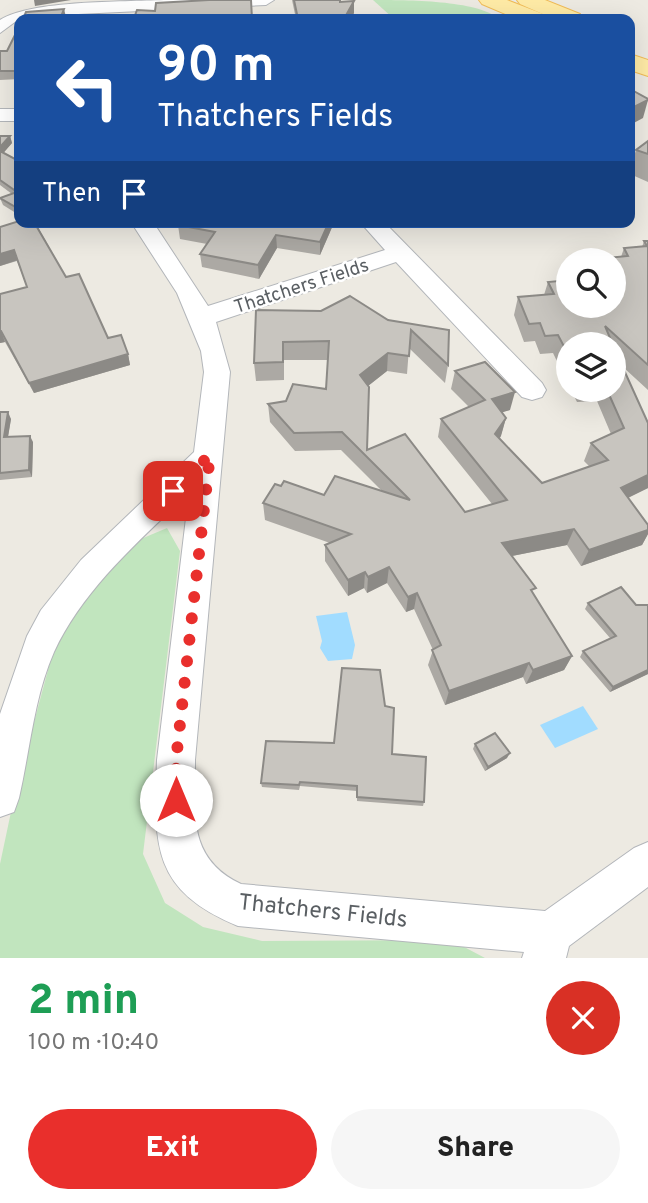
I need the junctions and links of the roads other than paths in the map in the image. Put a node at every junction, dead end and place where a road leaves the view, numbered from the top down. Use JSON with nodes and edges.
{"nodes":[{"id":1,"x":266,"y":0,"type":"edge"},
{"id":2,"x":489,"y":0,"type":"edge"},
{"id":3,"x":527,"y":0,"type":"edge"},
{"id":4,"x":24,"y":14,"type":"edge"},
{"id":5,"x":523,"y":14,"type":"edge"},
{"id":6,"x":560,"y":14,"type":"edge"},
{"id":7,"x":146,"y":228,"type":"edge"},
{"id":8,"x":376,"y":228,"type":"edge"},
{"id":9,"x":399,"y":253,"type":"junction"},
{"id":10,"x":203,"y":317,"type":"junction"},
{"id":11,"x":532,"y":390,"type":"dead end"},
{"id":12,"x":210,"y":455,"type":"junction"},
{"id":13,"x":0,"y":798,"type":"edge"},
{"id":14,"x":648,"y":862,"type":"edge"},
{"id":15,"x":547,"y":945,"type":"edge"}],
"edges":[{"from":1,"to":4,"type":"street"},
{"from":2,"to":5,"type":"main road"},
{"from":3,"to":6,"type":"main road"},
{"from":7,"to":10,"type":"street","name":"Thatchers Fields"},
{"from":8,"to":9,"type":"street","name":"Thatchers Fields"},
{"from":9,"to":10,"type":"street","name":"Thatchers Fields"},
{"from":9,"to":11,"type":"street","name":"Thatchers Fields"},
{"from":10,"to":12,"type":"street","name":"Thatchers Fields"},
{"from":12,"to":13,"type":"street"},
{"from":12,"to":15,"type":"street","name":"Thatchers Fields"},
{"from":14,"to":15,"type":"street"}]}
